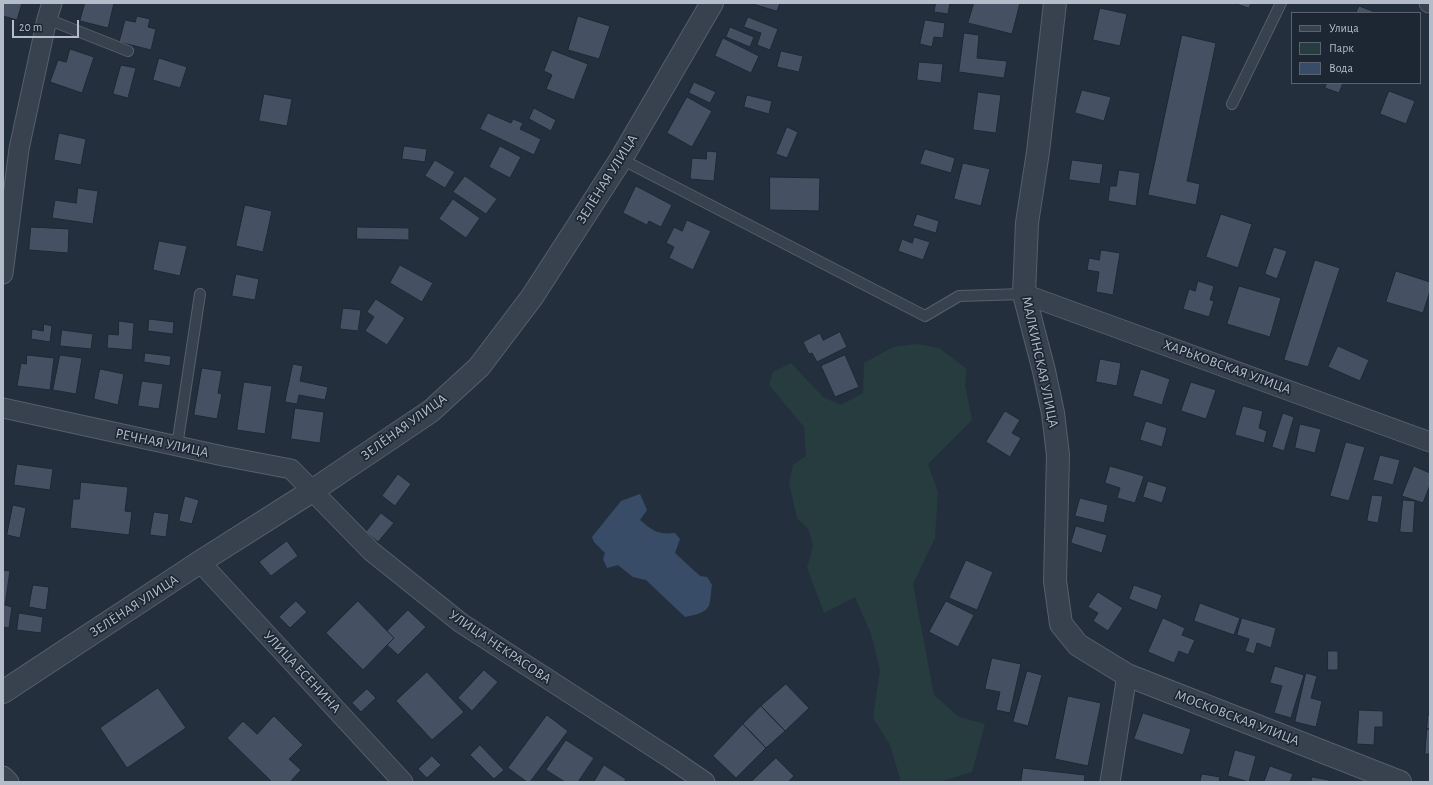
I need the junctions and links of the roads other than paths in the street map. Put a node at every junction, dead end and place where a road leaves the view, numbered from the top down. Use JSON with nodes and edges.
{"nodes":[{"id":1,"x":712,"y":3,"type":"edge"},
{"id":2,"x":1055,"y":3,"type":"edge"},
{"id":3,"x":1281,"y":3,"type":"edge"},
{"id":4,"x":49,"y":11,"type":"edge"},
{"id":5,"x":128,"y":51,"type":"dead end"},
{"id":6,"x":1232,"y":104,"type":"dead end"},
{"id":7,"x":621,"y":158,"type":"junction"},
{"id":8,"x":3,"y":274,"type":"edge"},
{"id":9,"x":200,"y":294,"type":"dead end"},
{"id":10,"x":1024,"y":294,"type":"junction"},
{"id":11,"x":3,"y":408,"type":"edge"},
{"id":12,"x":1430,"y":442,"type":"edge"},
{"id":13,"x":177,"y":446,"type":"junction"},
{"id":14,"x":312,"y":491,"type":"junction"},
{"id":15,"x":200,"y":562,"type":"junction"},
{"id":16,"x":1078,"y":645,"type":"joint"},
{"id":17,"x":1127,"y":675,"type":"junction"},
{"id":18,"x":3,"y":692,"type":"edge"},
{"id":19,"x":3,"y":776,"type":"edge"},
{"id":20,"x":9,"y":782,"type":"edge"},
{"id":21,"x":403,"y":782,"type":"edge"},
{"id":22,"x":705,"y":782,"type":"edge"},
{"id":23,"x":1110,"y":782,"type":"edge"},
{"id":24,"x":1400,"y":782,"type":"edge"}],
"edges":[{"from":1,"to":7,"type":"street","name":"ЗЕЛЁНАЯ УЛИЦА"},
{"from":2,"to":10,"type":"street","name":"МАЛКИНСКАЯ УЛИЦА"},
{"from":3,"to":6,"type":"lane"},
{"from":4,"to":5,"type":"lane"},
{"from":4,"to":8,"type":"street"},
{"from":7,"to":10,"type":"lane"},
{"from":7,"to":14,"type":"street","name":"ЗЕЛЁНАЯ УЛИЦА"},
{"from":9,"to":13,"type":"lane"},
{"from":10,"to":12,"type":"street","name":"ХАРЬКОВСКАЯ УЛИЦА"},
{"from":10,"to":16,"type":"street","name":"МАЛКИНСКАЯ УЛИЦА"},
{"from":11,"to":13,"type":"street","name":"РЕЧНАЯ УЛИЦА"},
{"from":13,"to":14,"type":"street","name":"РЕЧНАЯ УЛИЦА"},
{"from":14,"to":15,"type":"street","name":"ЗЕЛЁНАЯ УЛИЦА"},
{"from":14,"to":22,"type":"street","name":"УЛИЦА НЕКРАСОВА"},
{"from":15,"to":18,"type":"street","name":"ЗЕЛЁНАЯ УЛИЦА"},
{"from":15,"to":21,"type":"street","name":"УЛИЦА ЕСЕНИНА"},
{"from":16,"to":17,"type":"street","name":"МОСКОВСКАЯ УЛИЦА"},
{"from":17,"to":23,"type":"street"},
{"from":17,"to":24,"type":"street","name":"МОСКОВСКАЯ УЛИЦА"},
{"from":19,"to":20,"type":"street"}]}
